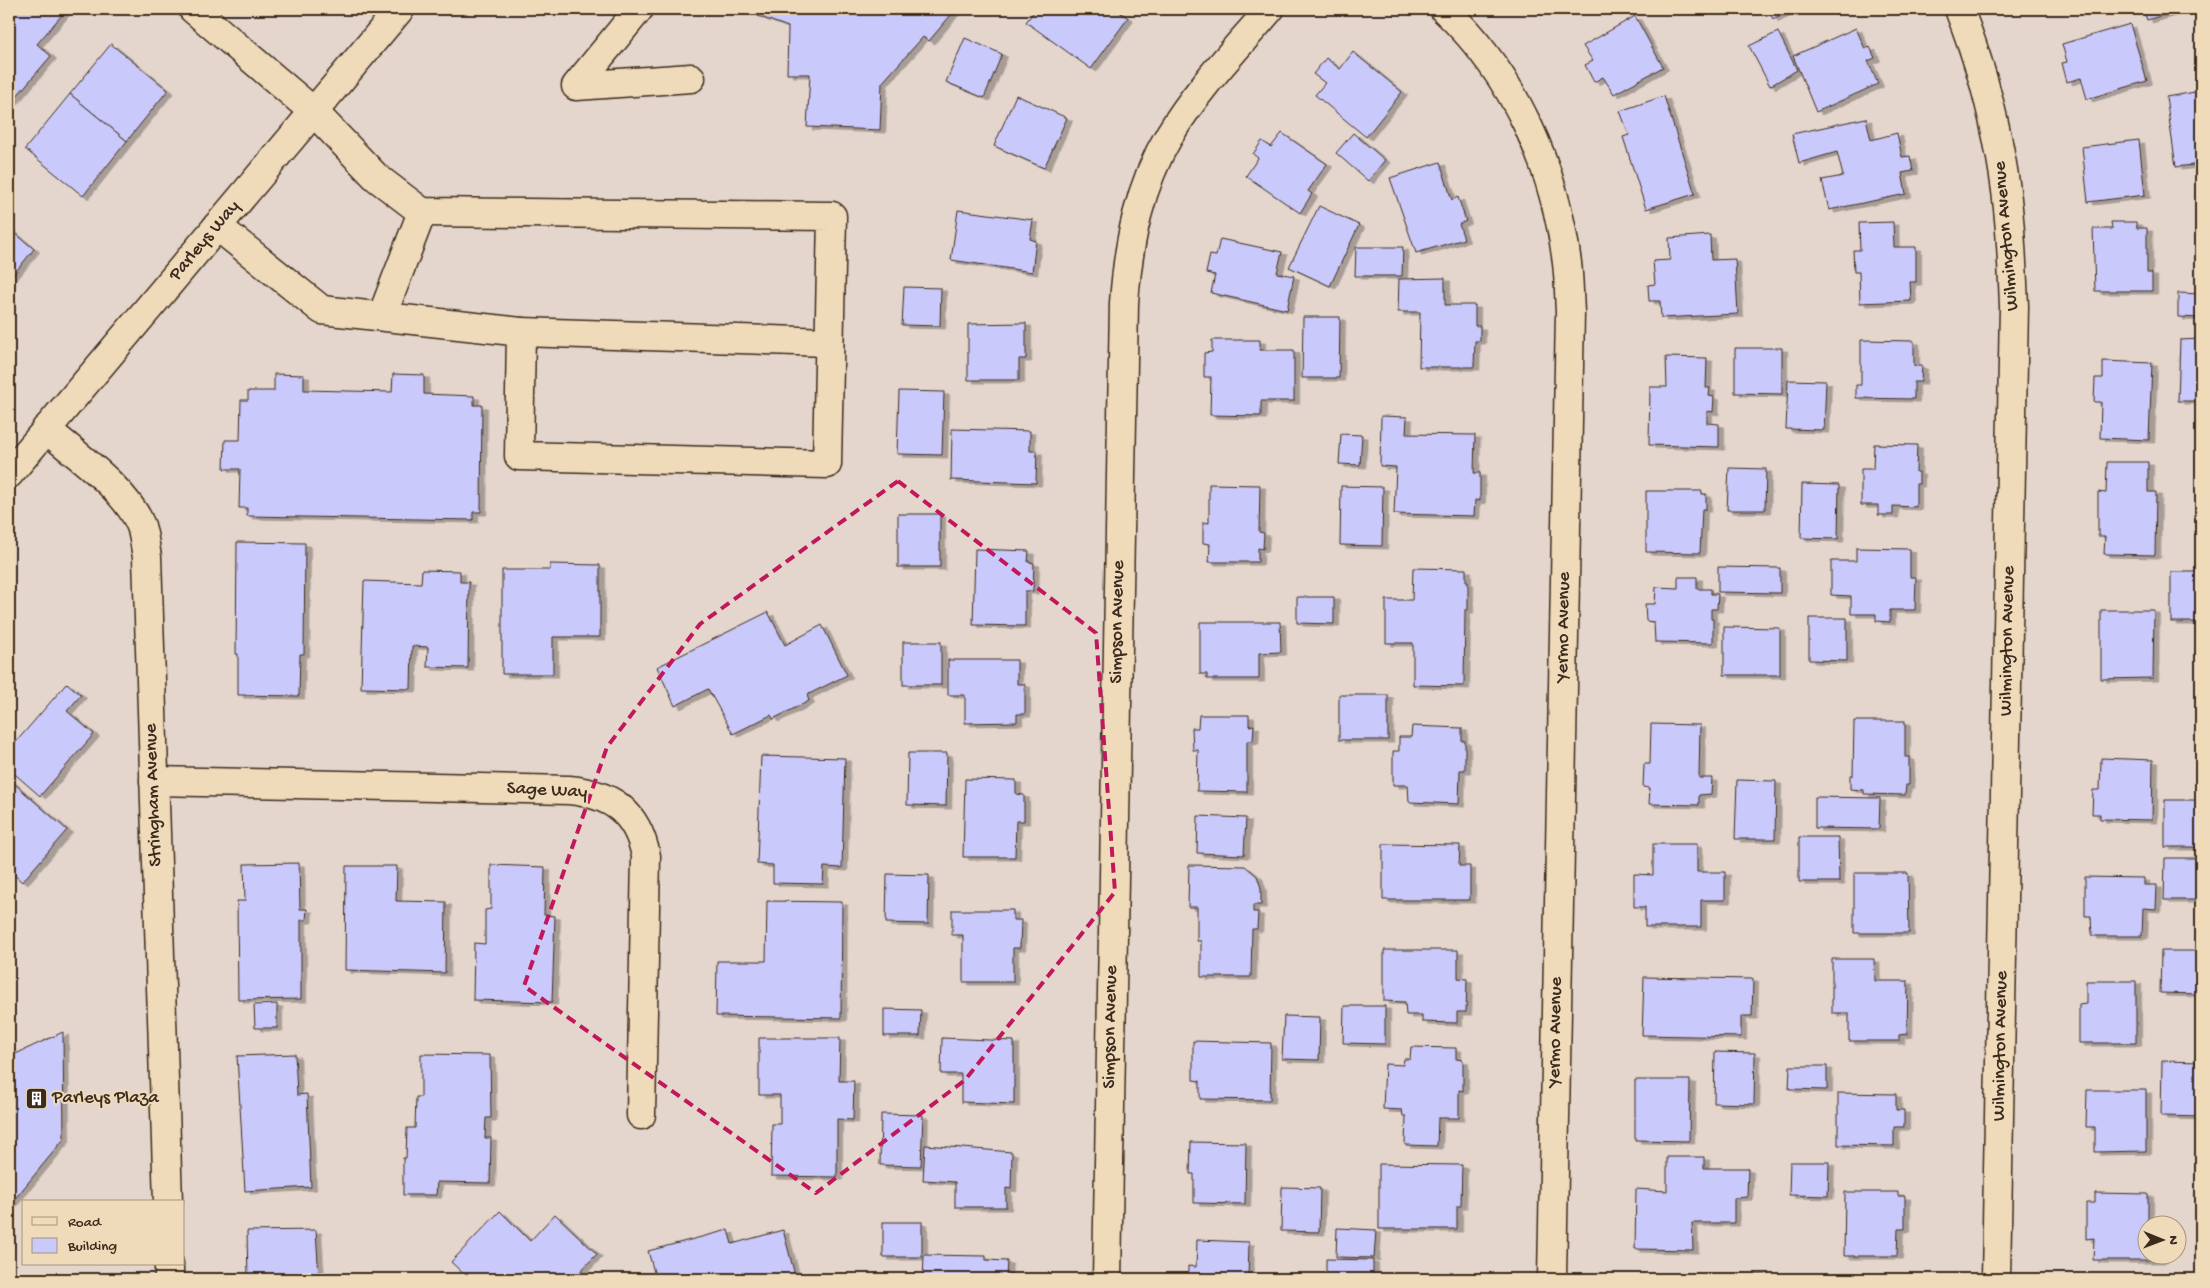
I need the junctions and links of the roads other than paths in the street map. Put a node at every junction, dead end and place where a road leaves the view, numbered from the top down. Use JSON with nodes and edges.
{"nodes":[{"id":1,"x":194,"y":9,"type":"edge"},
{"id":2,"x":400,"y":9,"type":"edge"},
{"id":3,"x":639,"y":9,"type":"edge"},
{"id":4,"x":1270,"y":9,"type":"edge"},
{"id":5,"x":1444,"y":9,"type":"edge"},
{"id":6,"x":1959,"y":9,"type":"edge"},
{"id":7,"x":691,"y":78,"type":"dead end"},
{"id":8,"x":314,"y":112,"type":"junction"},
{"id":9,"x":422,"y":212,"type":"junction"},
{"id":10,"x":218,"y":226,"type":"junction"},
{"id":11,"x":382,"y":316,"type":"junction"},
{"id":12,"x":521,"y":332,"type":"junction"},
{"id":13,"x":829,"y":342,"type":"junction"},
{"id":14,"x":46,"y":429,"type":"junction"},
{"id":15,"x":9,"y":474,"type":"edge"},
{"id":16,"x":154,"y":781,"type":"junction"},
{"id":17,"x":641,"y":1115,"type":"dead end"},
{"id":18,"x":168,"y":1200,"type":"edge"},
{"id":19,"x":169,"y":1266,"type":"edge"},
{"id":20,"x":169,"y":1279,"type":"edge"},
{"id":21,"x":1107,"y":1279,"type":"edge"},
{"id":22,"x":1552,"y":1279,"type":"edge"},
{"id":23,"x":1996,"y":1279,"type":"edge"}],
"edges":[{"from":1,"to":8,"type":"street"},
{"from":2,"to":8,"type":"street","name":"Parleys Way"},
{"from":3,"to":7,"type":"street"},
{"from":4,"to":21,"type":"street","name":"Simpson Avenue"},
{"from":5,"to":22,"type":"street","name":"Yermo Avenue"},
{"from":6,"to":23,"type":"street","name":"Wilmington Avenue"},
{"from":8,"to":9,"type":"street"},
{"from":8,"to":10,"type":"street","name":"Parleys Way"},
{"from":9,"to":11,"type":"street"},
{"from":9,"to":13,"type":"street"},
{"from":10,"to":11,"type":"street"},
{"from":10,"to":14,"type":"street","name":"Parleys Way"},
{"from":11,"to":12,"type":"street"},
{"from":12,"to":13,"type":"street"},
{"from":12,"to":13,"type":"street"},
{"from":14,"to":15,"type":"street","name":"Parleys Way"},
{"from":14,"to":16,"type":"street","name":"Stringham Avenue"},
{"from":16,"to":17,"type":"street","name":"Sage Way"},
{"from":16,"to":18,"type":"street","name":"Stringham Avenue"},
{"from":19,"to":20,"type":"street"}]}
